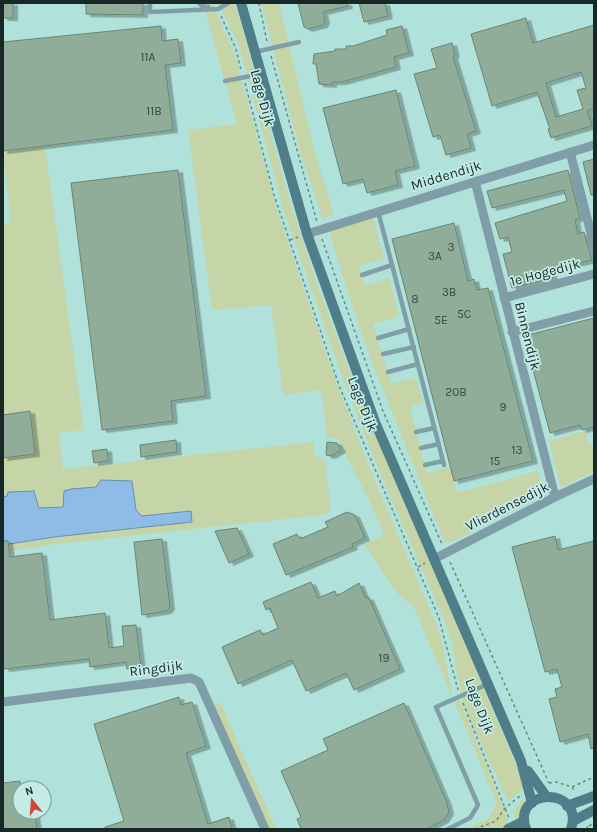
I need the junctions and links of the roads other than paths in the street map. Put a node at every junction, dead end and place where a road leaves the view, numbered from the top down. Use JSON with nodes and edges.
{"nodes":[{"id":1,"x":150,"y":3,"type":"edge"},
{"id":2,"x":199,"y":3,"type":"edge"},
{"id":3,"x":224,"y":3,"type":"edge"},
{"id":4,"x":228,"y":3,"type":"edge"},
{"id":5,"x":241,"y":3,"type":"edge"},
{"id":6,"x":299,"y":42,"type":"dead end"},
{"id":7,"x":255,"y":52,"type":"junction"},
{"id":8,"x":261,"y":74,"type":"junction"},
{"id":9,"x":225,"y":81,"type":"dead end"},
{"id":10,"x":594,"y":145,"type":"edge"},
{"id":11,"x":570,"y":152,"type":"junction"},
{"id":12,"x":475,"y":181,"type":"junction"},
{"id":13,"x":378,"y":211,"type":"junction"},
{"id":14,"x":307,"y":234,"type":"junction"},
{"id":15,"x":594,"y":245,"type":"edge"},
{"id":16,"x":392,"y":265,"type":"junction"},
{"id":17,"x":594,"y":274,"type":"edge"},
{"id":18,"x":362,"y":275,"type":"dead end"},
{"id":19,"x":504,"y":298,"type":"junction"},
{"id":20,"x":594,"y":311,"type":"edge"},
{"id":21,"x":409,"y":329,"type":"junction"},
{"id":22,"x":512,"y":332,"type":"junction"},
{"id":23,"x":378,"y":338,"type":"dead end"},
{"id":24,"x":414,"y":347,"type":"junction"},
{"id":25,"x":382,"y":354,"type":"dead end"},
{"id":26,"x":418,"y":364,"type":"junction"},
{"id":27,"x":388,"y":372,"type":"dead end"},
{"id":28,"x":434,"y":428,"type":"junction"},
{"id":29,"x":416,"y":432,"type":"dead end"},
{"id":30,"x":439,"y":444,"type":"junction"},
{"id":31,"x":421,"y":448,"type":"dead end"},
{"id":32,"x":425,"y":465,"type":"dead end"},
{"id":33,"x":594,"y":479,"type":"edge"},
{"id":34,"x":555,"y":497,"type":"junction"},
{"id":35,"x":434,"y":559,"type":"junction"},
{"id":36,"x":488,"y":684,"type":"junction"},
{"id":37,"x":3,"y":702,"type":"edge"},
{"id":38,"x":521,"y":761,"type":"junction"},
{"id":39,"x":546,"y":796,"type":"junction"},
{"id":40,"x":594,"y":796,"type":"edge"},
{"id":41,"x":532,"y":802,"type":"junction"},
{"id":42,"x":567,"y":806,"type":"junction"},
{"id":43,"x":594,"y":810,"type":"edge"},
{"id":44,"x":525,"y":825,"type":"edge"},
{"id":45,"x":572,"y":825,"type":"edge"},
{"id":46,"x":265,"y":829,"type":"edge"},
{"id":47,"x":448,"y":829,"type":"edge"},
{"id":48,"x":508,"y":829,"type":"edge"}],
"edges":[{"from":1,"to":4,"type":"lane"},
{"from":2,"to":3,"type":"lane"},
{"from":5,"to":7,"type":"main road","name":"Lage Dijk"},
{"from":6,"to":7,"type":"lane"},
{"from":7,"to":8,"type":"main road","name":"Lage Dijk"},
{"from":8,"to":9,"type":"lane"},
{"from":8,"to":14,"type":"main road","name":"Lage Dijk"},
{"from":10,"to":11,"type":"street","name":"Middendijk"},
{"from":11,"to":12,"type":"street","name":"Middendijk"},
{"from":11,"to":15,"type":"street"},
{"from":12,"to":13,"type":"street","name":"Middendijk"},
{"from":12,"to":19,"type":"street","name":"Binnendijk"},
{"from":13,"to":14,"type":"street","name":"Middendijk"},
{"from":13,"to":16,"type":"lane"},
{"from":14,"to":35,"type":"main road","name":"Lage Dijk"},
{"from":16,"to":18,"type":"lane"},
{"from":16,"to":21,"type":"lane"},
{"from":17,"to":19,"type":"street","name":"1e Hogedijk"},
{"from":19,"to":22,"type":"street","name":"Binnendijk"},
{"from":20,"to":22,"type":"street"},
{"from":21,"to":23,"type":"lane"},
{"from":21,"to":24,"type":"lane"},
{"from":22,"to":34,"type":"street","name":"Binnendijk"},
{"from":24,"to":25,"type":"lane"},
{"from":24,"to":26,"type":"lane"},
{"from":26,"to":27,"type":"lane"},
{"from":26,"to":28,"type":"lane"},
{"from":28,"to":29,"type":"lane"},
{"from":28,"to":30,"type":"lane"},
{"from":30,"to":31,"type":"lane"},
{"from":30,"to":32,"type":"lane"},
{"from":33,"to":34,"type":"street","name":"Vlierdensedijk"},
{"from":34,"to":35,"type":"street","name":"Vlierdensedijk"},
{"from":35,"to":36,"type":"main road","name":"Lage Dijk"},
{"from":36,"to":38,"type":"main road","name":"Lage Dijk"},
{"from":36,"to":47,"type":"lane"},
{"from":37,"to":46,"type":"street","name":"Ringdijk"},
{"from":38,"to":39,"type":"main road","name":"Lage Dijk"},
{"from":38,"to":41,"type":"main road","name":"Lage Dijk"},
{"from":39,"to":41,"type":"main road"},
{"from":39,"to":42,"type":"main road"},
{"from":40,"to":42,"type":"main road"},
{"from":41,"to":44,"type":"main road"},
{"from":42,"to":45,"type":"main road"},
{"from":43,"to":45,"type":"main road"},
{"from":44,"to":48,"type":"main road"}]}
